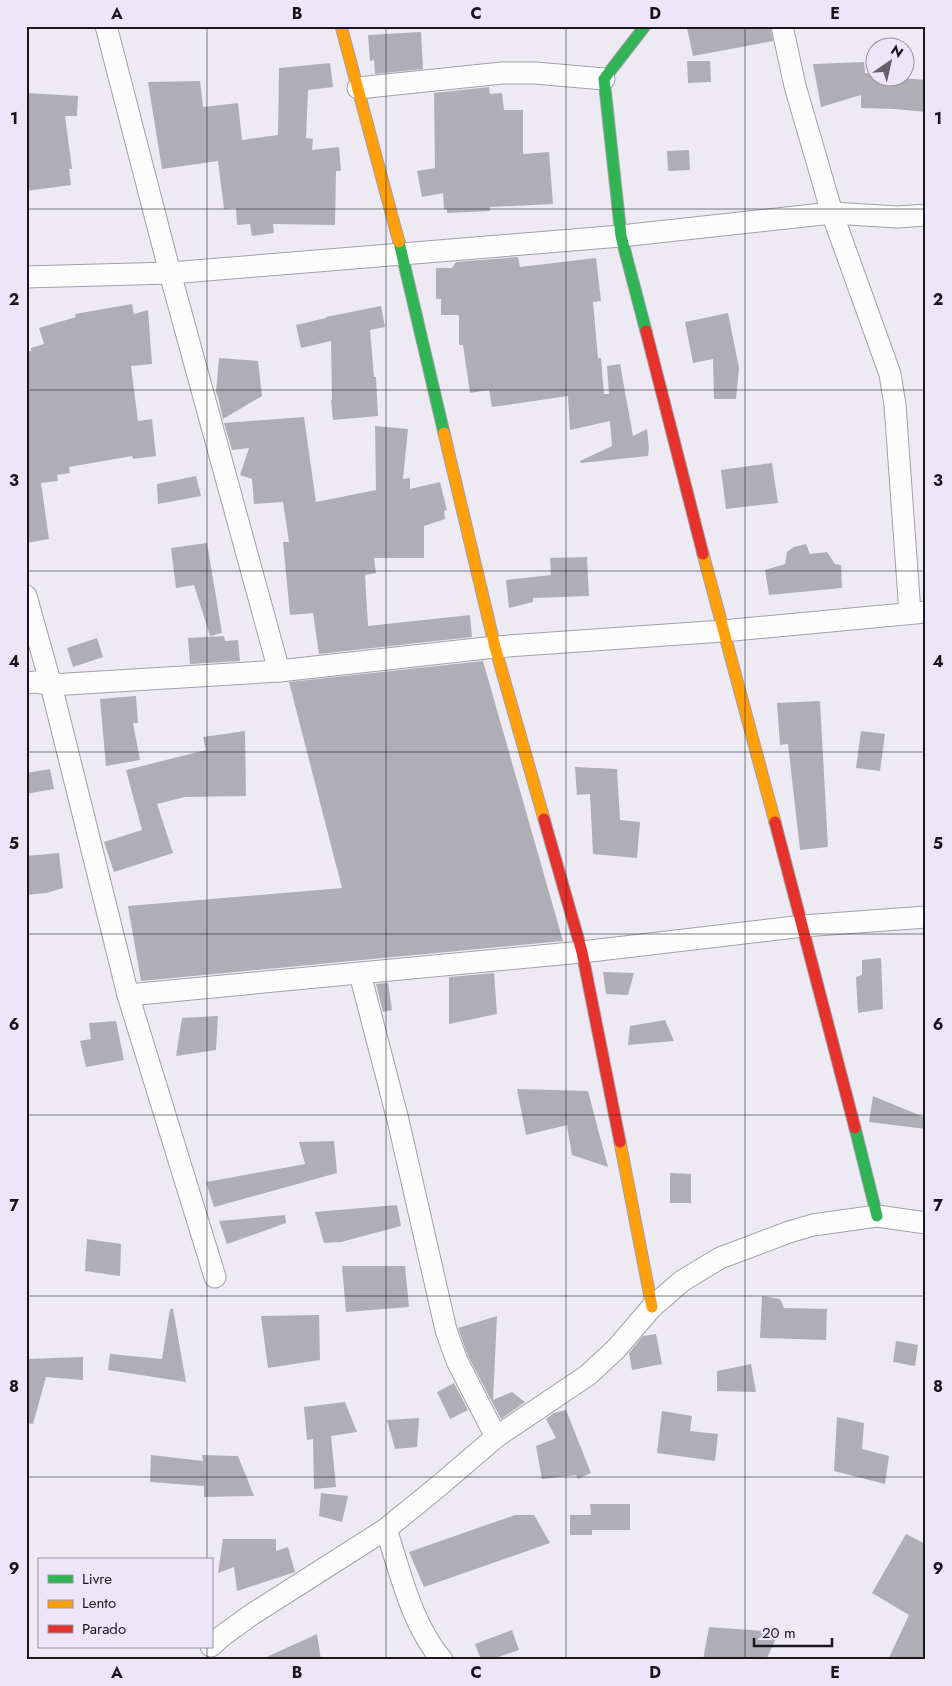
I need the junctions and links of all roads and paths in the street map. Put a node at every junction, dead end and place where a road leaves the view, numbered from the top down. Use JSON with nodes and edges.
{"nodes":[{"id":1,"x":106,"y":26,"type":"edge"},
{"id":2,"x":341,"y":26,"type":"edge"},
{"id":3,"x":644,"y":26,"type":"edge"},
{"id":4,"x":782,"y":26,"type":"edge"},
{"id":5,"x":604,"y":79,"type":"junction"},
{"id":6,"x":358,"y":88,"type":"junction"},
{"id":7,"x":832,"y":213,"type":"junction"},
{"id":8,"x":926,"y":216,"type":"edge"},
{"id":9,"x":620,"y":236,"type":"junction"},
{"id":10,"x":402,"y":254,"type":"junction"},
{"id":11,"x":170,"y":273,"type":"junction"},
{"id":12,"x":26,"y":277,"type":"edge"},
{"id":13,"x":26,"y":596,"type":"edge"},
{"id":14,"x":918,"y":613,"type":"edge"},
{"id":15,"x":723,"y":631,"type":"junction"},
{"id":16,"x":495,"y":647,"type":"junction"},
{"id":17,"x":279,"y":671,"type":"junction"},
{"id":18,"x":26,"y":683,"type":"edge"},
{"id":19,"x":51,"y":685,"type":"junction"},
{"id":20,"x":926,"y":917,"type":"edge"},
{"id":21,"x":803,"y":926,"type":"junction"},
{"id":22,"x":582,"y":952,"type":"junction"},
{"id":23,"x":360,"y":974,"type":"junction"},
{"id":24,"x":128,"y":995,"type":"junction"},
{"id":25,"x":877,"y":1216,"type":"junction"},
{"id":26,"x":926,"y":1223,"type":"edge"},
{"id":27,"x":214,"y":1277,"type":"dead end"},
{"id":28,"x":652,"y":1307,"type":"junction"},
{"id":29,"x":496,"y":1437,"type":"junction"},
{"id":30,"x":386,"y":1529,"type":"junction"},
{"id":31,"x":212,"y":1646,"type":"edge"},
{"id":32,"x":210,"y":1648,"type":"edge"},
{"id":33,"x":197,"y":1660,"type":"edge"},
{"id":34,"x":442,"y":1660,"type":"edge"}],
"edges":[{"from":1,"to":11,"type":"street"},
{"from":2,"to":6,"type":"street"},
{"from":3,"to":5,"type":"street"},
{"from":4,"to":7,"type":"street"},
{"from":5,"to":6,"type":"street"},
{"from":5,"to":9,"type":"street"},
{"from":6,"to":10,"type":"street"},
{"from":7,"to":8,"type":"street"},
{"from":7,"to":9,"type":"street"},
{"from":7,"to":14,"type":"street"},
{"from":9,"to":10,"type":"street"},
{"from":9,"to":15,"type":"street"},
{"from":10,"to":11,"type":"street"},
{"from":10,"to":16,"type":"street"},
{"from":11,"to":12,"type":"street"},
{"from":11,"to":17,"type":"street"},
{"from":13,"to":19,"type":"street"},
{"from":14,"to":15,"type":"street"},
{"from":15,"to":16,"type":"street"},
{"from":15,"to":21,"type":"street"},
{"from":16,"to":17,"type":"street"},
{"from":16,"to":22,"type":"street"},
{"from":17,"to":19,"type":"street"},
{"from":18,"to":19,"type":"street"},
{"from":19,"to":24,"type":"street"},
{"from":20,"to":21,"type":"street"},
{"from":21,"to":22,"type":"street"},
{"from":21,"to":25,"type":"street"},
{"from":22,"to":23,"type":"street"},
{"from":22,"to":28,"type":"street"},
{"from":23,"to":24,"type":"street"},
{"from":23,"to":29,"type":"street"},
{"from":24,"to":27,"type":"street"},
{"from":25,"to":26,"type":"street"},
{"from":25,"to":28,"type":"street"},
{"from":28,"to":29,"type":"street"},
{"from":29,"to":30,"type":"street"},
{"from":30,"to":31,"type":"street"},
{"from":30,"to":34,"type":"street"},
{"from":32,"to":33,"type":"street"}]}
